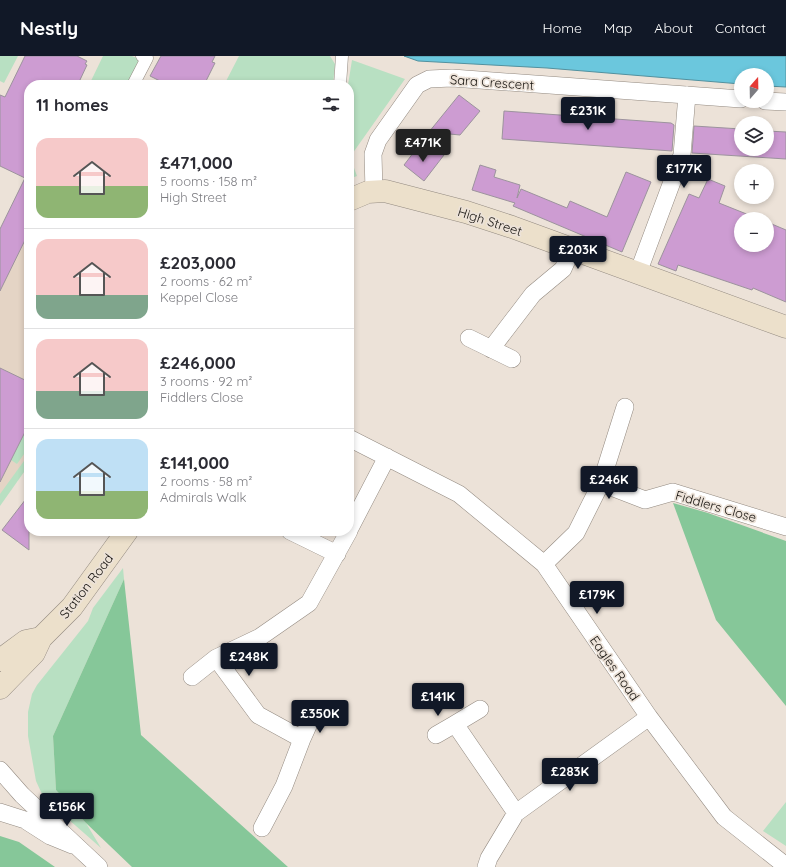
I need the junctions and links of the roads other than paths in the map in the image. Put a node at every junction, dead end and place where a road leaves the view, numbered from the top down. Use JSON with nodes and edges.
{"nodes":[{"id":1,"x":142,"y":56,"type":"edge"},
{"id":2,"x":342,"y":56,"type":"edge"},
{"id":3,"x":139,"y":80,"type":"edge"},
{"id":4,"x":340,"y":80,"type":"edge"},
{"id":5,"x":687,"y":95,"type":"junction"},
{"id":6,"x":734,"y":98,"type":"edge"},
{"id":7,"x":774,"y":101,"type":"edge"},
{"id":8,"x":786,"y":102,"type":"edge"},
{"id":9,"x":374,"y":191,"type":"junction"},
{"id":10,"x":354,"y":198,"type":"edge"},
{"id":11,"x":572,"y":250,"type":"junction"},
{"id":12,"x":638,"y":273,"type":"junction"},
{"id":13,"x":786,"y":327,"type":"edge"},
{"id":14,"x":469,"y":338,"type":"dead end"},
{"id":15,"x":491,"y":349,"type":"junction"},
{"id":16,"x":512,"y":358,"type":"dead end"},
{"id":17,"x":626,"y":407,"type":"dead end"},
{"id":18,"x":354,"y":440,"type":"edge"},
{"id":19,"x":387,"y":457,"type":"junction"},
{"id":20,"x":601,"y":483,"type":"junction"},
{"id":21,"x":354,"y":521,"type":"edge"},
{"id":22,"x":786,"y":527,"type":"edge"},
{"id":23,"x":123,"y":536,"type":"edge"},
{"id":24,"x":300,"y":536,"type":"edge"},
{"id":25,"x":346,"y":536,"type":"edge"},
{"id":26,"x":337,"y":554,"type":"junction"},
{"id":27,"x":544,"y":564,"type":"junction"},
{"id":28,"x":41,"y":638,"type":"junction"},
{"id":29,"x":216,"y":658,"type":"junction"},
{"id":30,"x":0,"y":660,"type":"edge"},
{"id":31,"x":192,"y":677,"type":"dead end"},
{"id":32,"x":0,"y":688,"type":"edge"},
{"id":33,"x":480,"y":709,"type":"dead end"},
{"id":34,"x":312,"y":717,"type":"dead end"},
{"id":35,"x":649,"y":717,"type":"junction"},
{"id":36,"x":455,"y":724,"type":"junction"},
{"id":37,"x":436,"y":735,"type":"dead end"},
{"id":38,"x":302,"y":739,"type":"junction"},
{"id":39,"x":0,"y":770,"type":"edge"},
{"id":40,"x":0,"y":812,"type":"edge"},
{"id":41,"x":516,"y":813,"type":"junction"},
{"id":42,"x":262,"y":828,"type":"dead end"},
{"id":43,"x":74,"y":846,"type":"junction"},
{"id":44,"x":786,"y":866,"type":"edge"},
{"id":45,"x":98,"y":867,"type":"edge"},
{"id":46,"x":486,"y":867,"type":"edge"}],
"edges":[{"from":1,"to":3,"type":"street"},
{"from":2,"to":4,"type":"street"},
{"from":5,"to":6,"type":"street","name":"Sara Crescent"},
{"from":5,"to":9,"type":"street","name":"Sara Crescent"},
{"from":5,"to":12,"type":"street"},
{"from":7,"to":8,"type":"street"},
{"from":9,"to":10,"type":"main road","name":"High Street"},
{"from":9,"to":11,"type":"main road","name":"High Street"},
{"from":11,"to":12,"type":"main road","name":"High Street"},
{"from":11,"to":15,"type":"street"},
{"from":12,"to":13,"type":"main road","name":"High Street"},
{"from":14,"to":15,"type":"street"},
{"from":15,"to":16,"type":"street"},
{"from":17,"to":20,"type":"street"},
{"from":18,"to":19,"type":"street","name":"Eagles Road"},
{"from":19,"to":21,"type":"street"},
{"from":19,"to":27,"type":"street","name":"Eagles Road"},
{"from":20,"to":22,"type":"street","name":"Fiddlers Close"},
{"from":20,"to":27,"type":"street"},
{"from":23,"to":28,"type":"main road","name":"Station Road"},
{"from":24,"to":26,"type":"street"},
{"from":25,"to":26,"type":"street"},
{"from":26,"to":29,"type":"street"},
{"from":27,"to":35,"type":"street","name":"Eagles Road"},
{"from":28,"to":30,"type":"main road","name":"Station Road"},
{"from":28,"to":32,"type":"main road","name":"Station Road"},
{"from":29,"to":31,"type":"street"},
{"from":29,"to":38,"type":"street"},
{"from":33,"to":36,"type":"street"},
{"from":34,"to":38,"type":"street"},
{"from":35,"to":41,"type":"street"},
{"from":35,"to":44,"type":"street","name":"Eagles Road"},
{"from":36,"to":37,"type":"street"},
{"from":36,"to":41,"type":"street"},
{"from":38,"to":42,"type":"street"},
{"from":39,"to":43,"type":"street"},
{"from":40,"to":43,"type":"street"},
{"from":41,"to":46,"type":"street"},
{"from":43,"to":45,"type":"street"}]}
